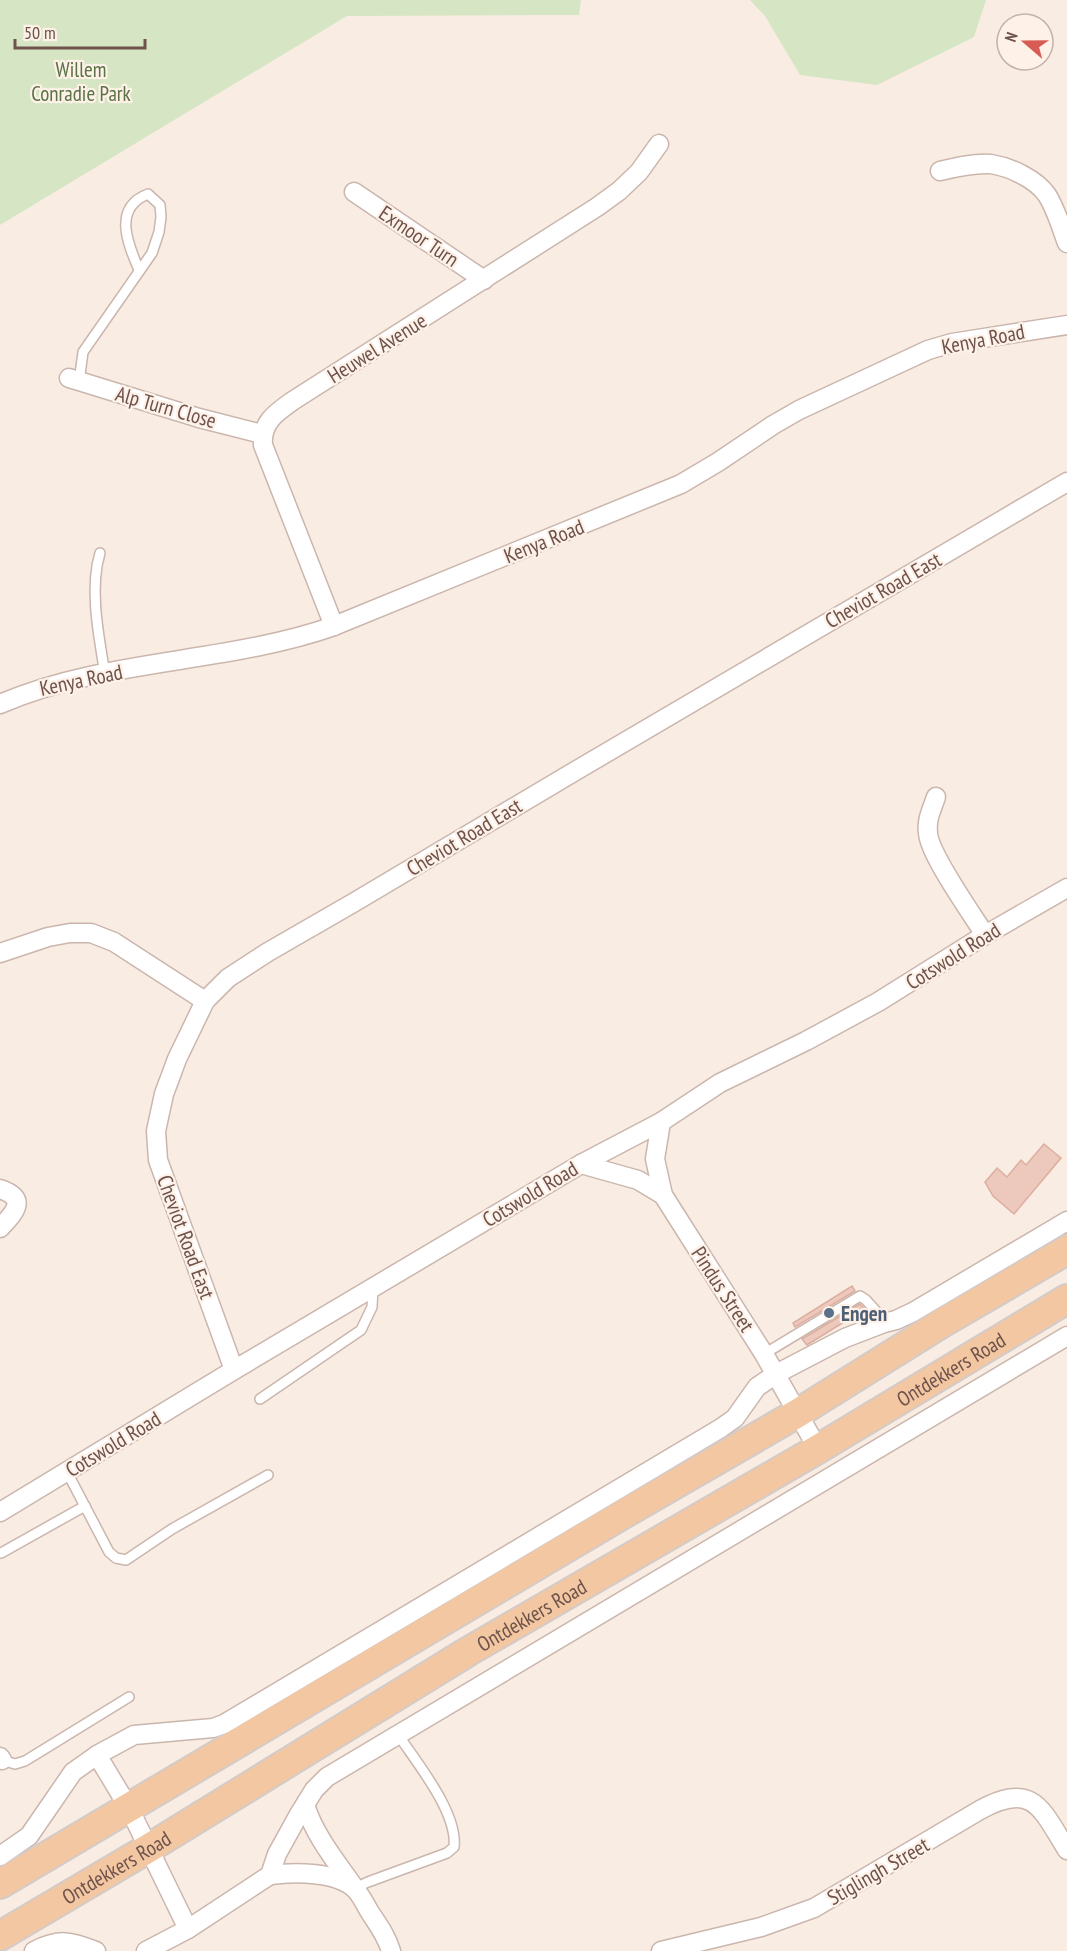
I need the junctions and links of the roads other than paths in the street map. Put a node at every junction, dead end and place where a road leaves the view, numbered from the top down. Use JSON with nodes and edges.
{"nodes":[{"id":1,"x":659,"y":144,"type":"dead end"},
{"id":2,"x":940,"y":171,"type":"dead end"},
{"id":3,"x":354,"y":192,"type":"dead end"},
{"id":4,"x":1062,"y":216,"type":"edge"},
{"id":5,"x":1067,"y":243,"type":"edge"},
{"id":6,"x":140,"y":270,"type":"junction"},
{"id":7,"x":484,"y":280,"type":"junction"},
{"id":8,"x":1067,"y":325,"type":"edge"},
{"id":9,"x":74,"y":380,"type":"joint"},
{"id":10,"x":262,"y":434,"type":"junction"},
{"id":11,"x":1067,"y":482,"type":"edge"},
{"id":12,"x":100,"y":553,"type":"dead end"},
{"id":13,"x":334,"y":626,"type":"junction"},
{"id":14,"x":105,"y":674,"type":"junction"},
{"id":15,"x":0,"y":704,"type":"edge"},
{"id":16,"x":936,"y":797,"type":"dead end"},
{"id":17,"x":1067,"y":888,"type":"edge"},
{"id":18,"x":986,"y":935,"type":"junction"},
{"id":19,"x":0,"y":953,"type":"edge"},
{"id":20,"x":205,"y":1001,"type":"junction"},
{"id":21,"x":661,"y":1122,"type":"junction"},
{"id":22,"x":581,"y":1164,"type":"junction"},
{"id":23,"x":0,"y":1189,"type":"edge"},
{"id":24,"x":663,"y":1195,"type":"junction"},
{"id":25,"x":1067,"y":1221,"type":"edge"},
{"id":26,"x":0,"y":1228,"type":"edge"},
{"id":27,"x":1067,"y":1250,"type":"edge"},
{"id":28,"x":373,"y":1287,"type":"junction"},
{"id":29,"x":1067,"y":1299,"type":"edge"},
{"id":30,"x":886,"y":1322,"type":"junction"},
{"id":31,"x":1067,"y":1336,"type":"edge"},
{"id":32,"x":764,"y":1354,"type":"junction"},
{"id":33,"x":234,"y":1370,"type":"junction"},
{"id":34,"x":776,"y":1374,"type":"junction"},
{"id":35,"x":260,"y":1399,"type":"dead end"},
{"id":36,"x":798,"y":1413,"type":"junction"},
{"id":37,"x":818,"y":1449,"type":"junction"},
{"id":38,"x":67,"y":1472,"type":"junction"},
{"id":39,"x":268,"y":1475,"type":"dead end"},
{"id":40,"x":85,"y":1506,"type":"junction"},
{"id":41,"x":0,"y":1512,"type":"edge"},
{"id":42,"x":1,"y":1553,"type":"edge"},
{"id":43,"x":129,"y":1697,"type":"dead end"},
{"id":44,"x":399,"y":1736,"type":"junction"},
{"id":45,"x":97,"y":1755,"type":"junction"},
{"id":46,"x":1,"y":1758,"type":"edge"},
{"id":47,"x":305,"y":1805,"type":"junction"},
{"id":48,"x":129,"y":1808,"type":"junction"},
{"id":49,"x":149,"y":1848,"type":"junction"},
{"id":50,"x":1067,"y":1850,"type":"edge"},
{"id":51,"x":0,"y":1856,"type":"edge"},
{"id":52,"x":270,"y":1875,"type":"junction"},
{"id":53,"x":0,"y":1884,"type":"edge"},
{"id":54,"x":355,"y":1888,"type":"junction"},
{"id":55,"x":188,"y":1929,"type":"junction"},
{"id":56,"x":0,"y":1936,"type":"edge"},
{"id":57,"x":34,"y":1951,"type":"edge"},
{"id":58,"x":96,"y":1951,"type":"edge"},
{"id":59,"x":146,"y":1951,"type":"edge"},
{"id":60,"x":391,"y":1951,"type":"edge"},
{"id":61,"x":661,"y":1951,"type":"edge"}],
"edges":[{"from":1,"to":7,"type":"street","name":"Heuwel Avenue"},
{"from":2,"to":4,"type":"street"},
{"from":3,"to":7,"type":"street","name":"Exmoor Turn"},
{"from":4,"to":5,"type":"street"},
{"from":6,"to":6,"type":"lane"},
{"from":6,"to":9,"type":"lane"},
{"from":7,"to":10,"type":"street","name":"Heuwel Avenue"},
{"from":8,"to":13,"type":"street","name":"Kenya Road"},
{"from":9,"to":10,"type":"street","name":"Alp Turn Close"},
{"from":10,"to":13,"type":"street"},
{"from":11,"to":20,"type":"street","name":"Cheviot Road East"},
{"from":12,"to":14,"type":"lane"},
{"from":13,"to":14,"type":"street","name":"Kenya Road"},
{"from":14,"to":15,"type":"street","name":"Kenya Road"},
{"from":16,"to":18,"type":"street"},
{"from":17,"to":18,"type":"street","name":"Cotswold Road"},
{"from":18,"to":21,"type":"street","name":"Cotswold Road"},
{"from":19,"to":20,"type":"street"},
{"from":20,"to":33,"type":"street","name":"Cheviot Road East"},
{"from":21,"to":22,"type":"street","name":"Cotswold Road"},
{"from":21,"to":24,"type":"street","name":"Pindus Street"},
{"from":22,"to":24,"type":"street"},
{"from":22,"to":28,"type":"street","name":"Cotswold Road"},
{"from":23,"to":26,"type":"street"},
{"from":24,"to":32,"type":"street","name":"Pindus Street"},
{"from":25,"to":30,"type":"street"},
{"from":27,"to":36,"type":"main road","name":"Ontdekkers Road"},
{"from":28,"to":33,"type":"street","name":"Cotswold Road"},
{"from":28,"to":35,"type":"lane"},
{"from":29,"to":37,"type":"main road","name":"Ontdekkers Road"},
{"from":30,"to":32,"type":"lane"},
{"from":30,"to":34,"type":"street"},
{"from":31,"to":44,"type":"street","name":"Ontdekkers Road"},
{"from":32,"to":34,"type":"street","name":"Pindus Street"},
{"from":33,"to":38,"type":"street","name":"Cotswold Road"},
{"from":34,"to":36,"type":"street","name":"Pindus Street"},
{"from":34,"to":45,"type":"street"},
{"from":36,"to":37,"type":"street","name":"Pindus Street"},
{"from":36,"to":48,"type":"main road","name":"Ontdekkers Road"},
{"from":37,"to":49,"type":"main road","name":"Ontdekkers Road"},
{"from":38,"to":40,"type":"lane"},
{"from":38,"to":41,"type":"street","name":"Cotswold Road"},
{"from":39,"to":40,"type":"lane"},
{"from":40,"to":42,"type":"lane"},
{"from":43,"to":46,"type":"lane"},
{"from":44,"to":47,"type":"street","name":"Ontdekkers Road"},
{"from":44,"to":54,"type":"lane"},
{"from":45,"to":48,"type":"street","name":"Ontdekkers Road"},
{"from":45,"to":51,"type":"street"},
{"from":47,"to":52,"type":"street","name":"Ontdekkers Road"},
{"from":47,"to":54,"type":"street"},
{"from":48,"to":49,"type":"street"},
{"from":48,"to":53,"type":"main road","name":"Ontdekkers Road"},
{"from":49,"to":55,"type":"street"},
{"from":49,"to":56,"type":"main road","name":"Ontdekkers Road"},
{"from":50,"to":61,"type":"street","name":"Stiglingh Street"},
{"from":52,"to":54,"type":"street"},
{"from":52,"to":55,"type":"street"},
{"from":54,"to":60,"type":"street"},
{"from":55,"to":59,"type":"street"},
{"from":57,"to":58,"type":"street"}]}
